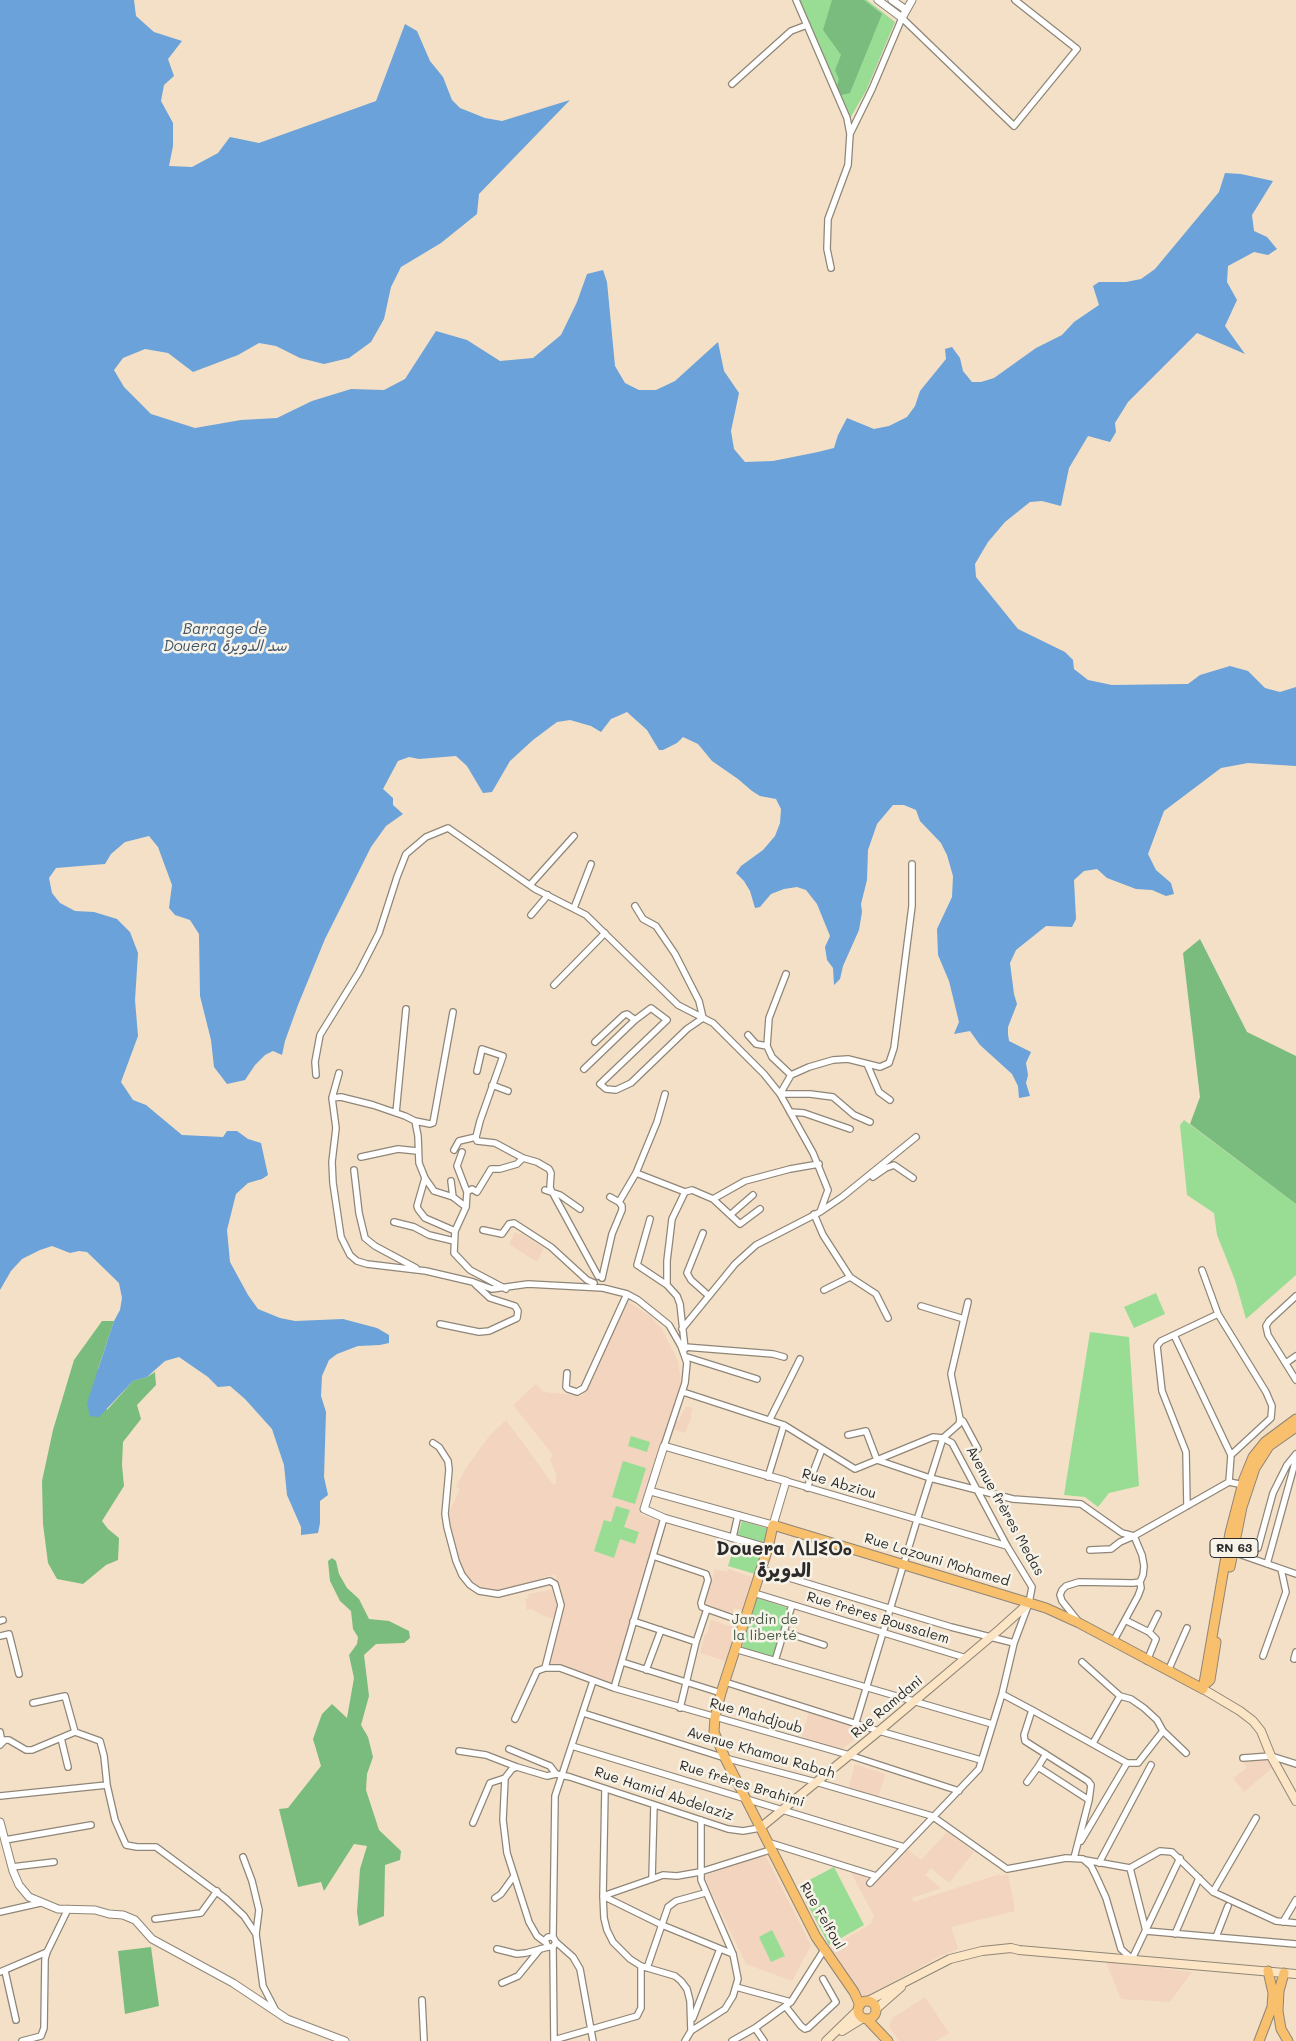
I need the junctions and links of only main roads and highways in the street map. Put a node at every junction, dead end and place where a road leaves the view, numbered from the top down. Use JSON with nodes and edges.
{"nodes":[{"id":1,"x":1296,"y":1419,"type":"edge"},
{"id":2,"x":1296,"y":1427,"type":"edge"},
{"id":3,"x":1245,"y":1485,"type":"junction"},
{"id":4,"x":1029,"y":1603,"type":"junction"},
{"id":5,"x":1203,"y":1687,"type":"junction"},
{"id":6,"x":715,"y":1717,"type":"joint"},
{"id":7,"x":1296,"y":1801,"type":"edge"},
{"id":8,"x":760,"y":1828,"type":"junction"},
{"id":9,"x":1268,"y":1972,"type":"junction"},
{"id":10,"x":1284,"y":1972,"type":"junction"},
{"id":11,"x":1296,"y":1974,"type":"edge"},
{"id":12,"x":910,"y":1979,"type":"junction"},
{"id":13,"x":1281,"y":1984,"type":"junction"},
{"id":14,"x":863,"y":2004,"type":"junction"},
{"id":15,"x":870,"y":2015,"type":"junction"},
{"id":16,"x":828,"y":2040,"type":"edge"},
{"id":17,"x":888,"y":2041,"type":"edge"},
{"id":18,"x":1260,"y":2041,"type":"edge"},
{"id":19,"x":1288,"y":2041,"type":"edge"}],
"edges":[{"from":1,"to":3,"type":"main road"},
{"from":2,"to":3,"type":"main road","number":"RN 63"},
{"from":3,"to":5,"type":"main road"},
{"from":3,"to":5,"type":"main road","number":"RN 63"},
{"from":4,"to":5,"type":"main road","name":"Rue Lazouni Mohamed"},
{"from":4,"to":6,"type":"main road","name":"Rue Lazouni Mohamed"},
{"from":4,"to":8,"type":"main road","name":"Rue Ramdani"},
{"from":5,"to":7,"type":"main road"},
{"from":6,"to":8,"type":"main road","name":"Rue Felfoul"},
{"from":8,"to":14,"type":"main road","name":"Rue Felfoul"},
{"from":9,"to":10,"type":"main road"},
{"from":9,"to":12,"type":"main road"},
{"from":9,"to":18,"type":"main road"},
{"from":10,"to":11,"type":"main road"},
{"from":10,"to":13,"type":"main road"},
{"from":11,"to":13,"type":"main road"},
{"from":12,"to":14,"type":"main road"},
{"from":12,"to":15,"type":"main road"},
{"from":13,"to":19,"type":"main road"},
{"from":14,"to":15,"type":"main road"},
{"from":14,"to":15,"type":"main road"},
{"from":14,"to":16,"type":"main road"},
{"from":15,"to":16,"type":"main road"},
{"from":15,"to":17,"type":"main road"}]}
